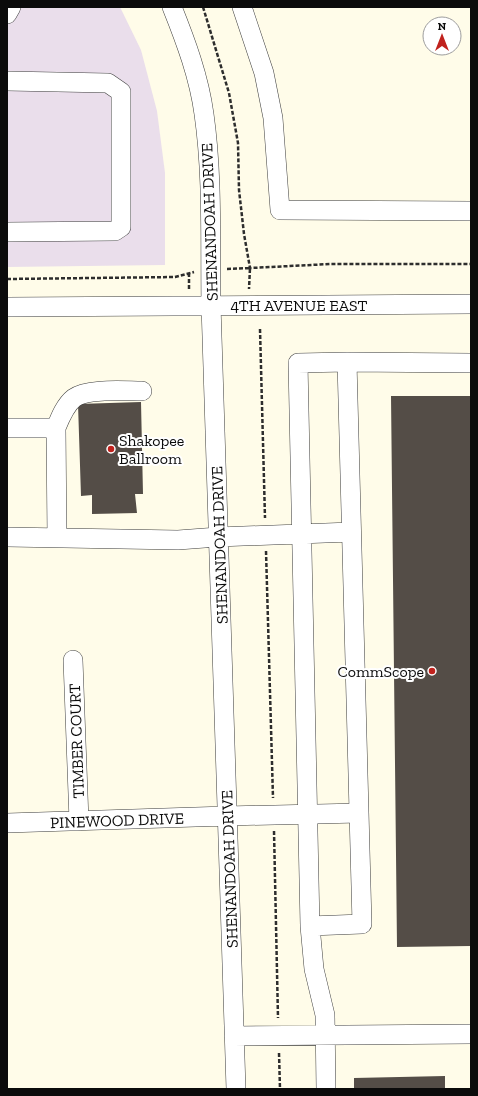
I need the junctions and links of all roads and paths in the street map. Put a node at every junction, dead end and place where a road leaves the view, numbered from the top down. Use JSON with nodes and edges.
{"nodes":[{"id":1,"x":11,"y":7,"type":"edge"},
{"id":2,"x":172,"y":7,"type":"edge"},
{"id":3,"x":242,"y":7,"type":"edge"},
{"id":4,"x":7,"y":14,"type":"edge"},
{"id":5,"x":7,"y":82,"type":"edge"},
{"id":6,"x":471,"y":211,"type":"edge"},
{"id":7,"x":7,"y":232,"type":"edge"},
{"id":8,"x":189,"y":273,"type":"dead end"},
{"id":9,"x":7,"y":279,"type":"edge"},
{"id":10,"x":471,"y":304,"type":"edge"},
{"id":11,"x":211,"y":305,"type":"junction"},
{"id":12,"x":7,"y":307,"type":"edge"},
{"id":13,"x":260,"y":329,"type":"dead end"},
{"id":14,"x":347,"y":362,"type":"junction"},
{"id":15,"x":471,"y":363,"type":"edge"},
{"id":16,"x":142,"y":391,"type":"dead end"},
{"id":17,"x":7,"y":428,"type":"edge"},
{"id":18,"x":56,"y":428,"type":"junction"},
{"id":19,"x":352,"y":532,"type":"junction"},
{"id":20,"x":301,"y":534,"type":"junction"},
{"id":21,"x":265,"y":535,"type":"junction"},
{"id":22,"x":7,"y":537,"type":"edge"},
{"id":23,"x":218,"y":537,"type":"junction"},
{"id":24,"x":57,"y":538,"type":"junction"},
{"id":25,"x":73,"y":660,"type":"dead end"},
{"id":26,"x":359,"y":813,"type":"junction"},
{"id":27,"x":308,"y":814,"type":"junction"},
{"id":28,"x":227,"y":816,"type":"junction"},
{"id":29,"x":274,"y":816,"type":"junction"},
{"id":30,"x":79,"y":822,"type":"junction"},
{"id":31,"x":7,"y":824,"type":"edge"},
{"id":32,"x":310,"y":926,"type":"junction"},
{"id":33,"x":471,"y":1034,"type":"edge"},
{"id":34,"x":325,"y":1035,"type":"junction"},
{"id":35,"x":234,"y":1036,"type":"junction"},
{"id":36,"x":279,"y":1036,"type":"junction"},
{"id":37,"x":236,"y":1089,"type":"edge"},
{"id":38,"x":280,"y":1089,"type":"edge"},
{"id":39,"x":326,"y":1089,"type":"edge"}],
"edges":[{"from":1,"to":4,"type":"street"},
{"from":2,"to":11,"type":"street","name":"SHENANDOAH DRIVE"},
{"from":3,"to":6,"type":"street"},
{"from":5,"to":7,"type":"street"},
{"from":8,"to":9,"type":"path"},
{"from":10,"to":11,"type":"street","name":"4TH AVENUE EAST"},
{"from":11,"to":12,"type":"street","name":"4TH AVENUE EAST"},
{"from":11,"to":23,"type":"street","name":"SHENANDOAH DRIVE"},
{"from":13,"to":21,"type":"path"},
{"from":14,"to":15,"type":"street"},
{"from":14,"to":19,"type":"street"},
{"from":14,"to":20,"type":"street"},
{"from":16,"to":18,"type":"street"},
{"from":17,"to":18,"type":"street"},
{"from":18,"to":24,"type":"street"},
{"from":19,"to":20,"type":"street"},
{"from":19,"to":26,"type":"street"},
{"from":20,"to":21,"type":"street"},
{"from":20,"to":27,"type":"street"},
{"from":21,"to":23,"type":"street"},
{"from":21,"to":29,"type":"path"},
{"from":22,"to":24,"type":"street"},
{"from":23,"to":24,"type":"street"},
{"from":23,"to":28,"type":"street","name":"SHENANDOAH DRIVE"},
{"from":25,"to":30,"type":"street","name":"TIMBER COURT"},
{"from":26,"to":27,"type":"street","name":"PINEWOOD DRIVE"},
{"from":26,"to":32,"type":"street"},
{"from":27,"to":29,"type":"street","name":"PINEWOOD DRIVE"},
{"from":27,"to":32,"type":"street"},
{"from":28,"to":29,"type":"street","name":"PINEWOOD DRIVE"},
{"from":28,"to":30,"type":"street","name":"PINEWOOD DRIVE"},
{"from":28,"to":35,"type":"street","name":"SHENANDOAH DRIVE"},
{"from":29,"to":36,"type":"path"},
{"from":30,"to":31,"type":"street","name":"PINEWOOD DRIVE"},
{"from":32,"to":34,"type":"street"},
{"from":33,"to":34,"type":"street"},
{"from":34,"to":36,"type":"street"},
{"from":34,"to":39,"type":"street"},
{"from":35,"to":36,"type":"street"},
{"from":35,"to":37,"type":"street","name":"SHENANDOAH DRIVE"},
{"from":36,"to":38,"type":"path"}]}
